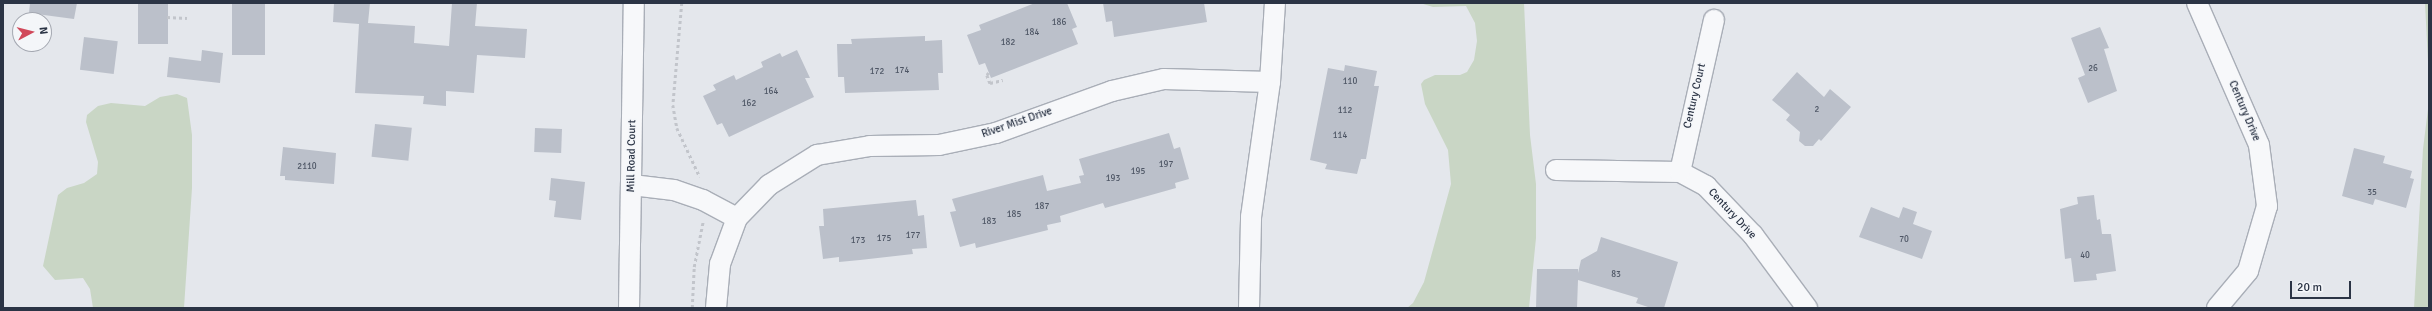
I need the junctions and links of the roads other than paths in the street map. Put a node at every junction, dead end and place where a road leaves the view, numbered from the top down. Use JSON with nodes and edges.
{"nodes":[{"id":1,"x":634,"y":3,"type":"edge"},
{"id":2,"x":1275,"y":3,"type":"edge"},
{"id":3,"x":2197,"y":3,"type":"edge"},
{"id":4,"x":1714,"y":20,"type":"dead end"},
{"id":5,"x":1270,"y":82,"type":"junction"},
{"id":6,"x":1556,"y":170,"type":"dead end"},
{"id":7,"x":1680,"y":172,"type":"junction"},
{"id":8,"x":632,"y":185,"type":"junction"},
{"id":9,"x":736,"y":218,"type":"junction"},
{"id":10,"x":629,"y":308,"type":"edge"},
{"id":11,"x":716,"y":308,"type":"edge"},
{"id":12,"x":1249,"y":308,"type":"edge"},
{"id":13,"x":1807,"y":308,"type":"edge"},
{"id":14,"x":2217,"y":308,"type":"edge"}],
"edges":[{"from":1,"to":8,"type":"street","name":"Mill Road Court"},
{"from":2,"to":5,"type":"street"},
{"from":3,"to":14,"type":"street","name":"Century Drive"},
{"from":4,"to":7,"type":"street","name":"Century Court"},
{"from":5,"to":9,"type":"street","name":"River Mist Drive"},
{"from":5,"to":12,"type":"street"},
{"from":6,"to":7,"type":"street","name":"Century Drive"},
{"from":7,"to":13,"type":"street","name":"Century Drive"},
{"from":8,"to":9,"type":"street"},
{"from":8,"to":10,"type":"street","name":"Mill Road Court"},
{"from":9,"to":11,"type":"street","name":"River Mist Drive"}]}
